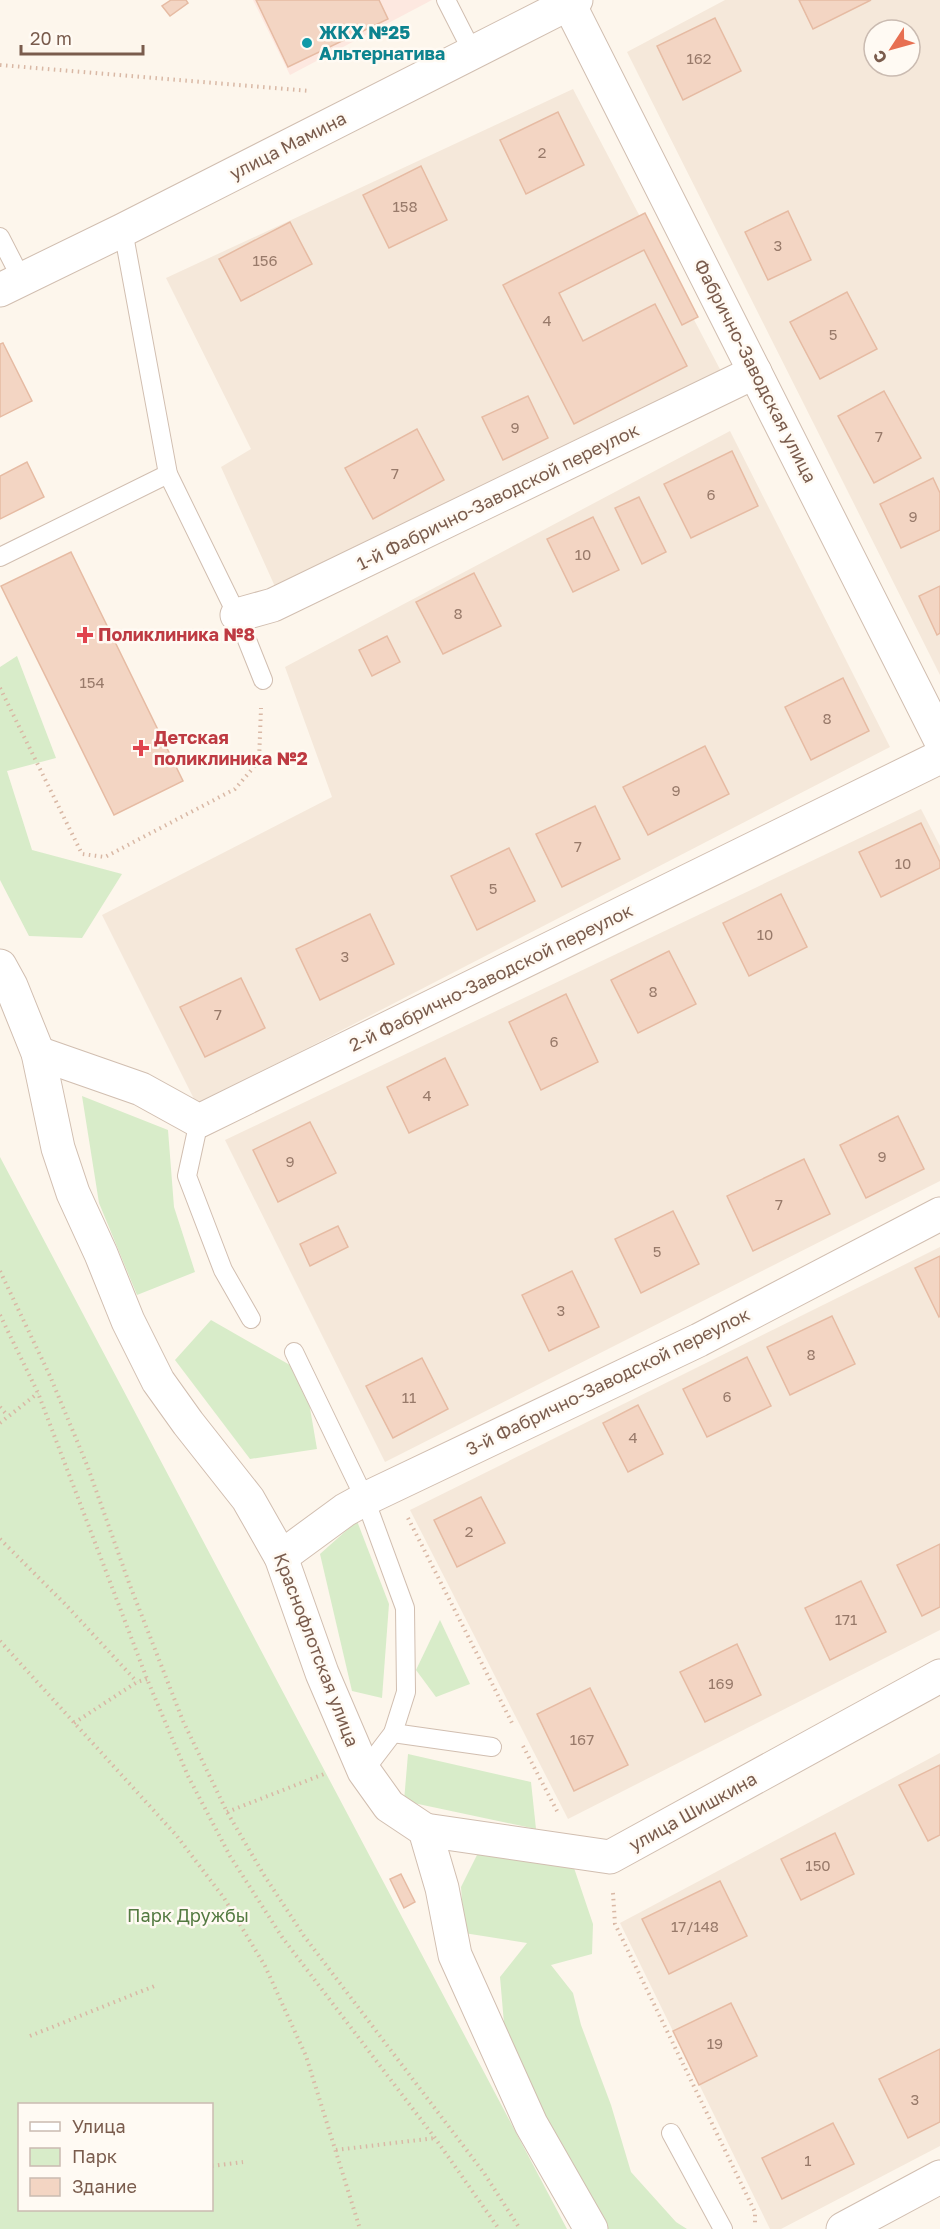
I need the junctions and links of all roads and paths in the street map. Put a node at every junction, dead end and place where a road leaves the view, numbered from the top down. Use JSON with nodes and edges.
{"nodes":[{"id":1,"x":446,"y":0,"type":"edge"},
{"id":2,"x":571,"y":1,"type":"edge"},
{"id":3,"x":473,"y":52,"type":"junction"},
{"id":4,"x":0,"y":65,"type":"edge"},
{"id":5,"x":311,"y":91,"type":"dead end"},
{"id":6,"x":123,"y":230,"type":"junction"},
{"id":7,"x":0,"y":237,"type":"edge"},
{"id":8,"x":11,"y":285,"type":"edge"},
{"id":9,"x":755,"y":372,"type":"junction"},
{"id":10,"x":168,"y":474,"type":"junction"},
{"id":11,"x":0,"y":556,"type":"edge"},
{"id":12,"x":237,"y":615,"type":"junction"},
{"id":13,"x":263,"y":680,"type":"joint"},
{"id":14,"x":0,"y":688,"type":"edge"},
{"id":15,"x":940,"y":739,"type":"edge"},
{"id":16,"x":940,"y":757,"type":"edge"},
{"id":17,"x":0,"y":966,"type":"edge"},
{"id":18,"x":38,"y":1053,"type":"junction"},
{"id":19,"x":199,"y":1121,"type":"junction"},
{"id":20,"x":940,"y":1214,"type":"edge"},
{"id":21,"x":0,"y":1271,"type":"edge"},
{"id":22,"x":0,"y":1315,"type":"edge"},
{"id":23,"x":251,"y":1319,"type":"dead end"},
{"id":24,"x":294,"y":1352,"type":"dead end"},
{"id":25,"x":38,"y":1393,"type":"junction"},
{"id":26,"x":0,"y":1407,"type":"edge"},
{"id":27,"x":8,"y":1416,"type":"junction"},
{"id":28,"x":0,"y":1423,"type":"edge"},
{"id":29,"x":378,"y":1493,"type":"junction"},
{"id":30,"x":0,"y":1539,"type":"edge"},
{"id":31,"x":281,"y":1557,"type":"junction"},
{"id":32,"x":0,"y":1641,"type":"edge"},
{"id":33,"x":940,"y":1676,"type":"edge"},
{"id":34,"x":147,"y":1679,"type":"junction"},
{"id":35,"x":137,"y":1682,"type":"junction"},
{"id":36,"x":74,"y":1723,"type":"junction"},
{"id":37,"x":514,"y":1727,"type":"dead end"},
{"id":38,"x":393,"y":1733,"type":"junction"},
{"id":39,"x":519,"y":1737,"type":"dead end"},
{"id":40,"x":492,"y":1747,"type":"dead end"},
{"id":41,"x":362,"y":1766,"type":"junction"},
{"id":42,"x":227,"y":1812,"type":"junction"},
{"id":43,"x":425,"y":1830,"type":"junction"},
{"id":44,"x":577,"y":1852,"type":"junction"},
{"id":45,"x":610,"y":1857,"type":"junction"},
{"id":46,"x":157,"y":1985,"type":"dead end"},
{"id":47,"x":30,"y":2036,"type":"dead end"},
{"id":48,"x":671,"y":2133,"type":"dead end"},
{"id":49,"x":435,"y":2138,"type":"junction"},
{"id":50,"x":336,"y":2150,"type":"junction"},
{"id":51,"x":243,"y":2162,"type":"dead end"},
{"id":52,"x":213,"y":2166,"type":"edge"},
{"id":53,"x":940,"y":2177,"type":"edge"},
{"id":54,"x":360,"y":2229,"type":"edge"},
{"id":55,"x":499,"y":2229,"type":"edge"},
{"id":56,"x":520,"y":2229,"type":"edge"},
{"id":57,"x":591,"y":2229,"type":"edge"},
{"id":58,"x":723,"y":2229,"type":"edge"},
{"id":59,"x":754,"y":2229,"type":"edge"},
{"id":60,"x":843,"y":2229,"type":"edge"}],
"edges":[{"from":1,"to":3,"type":"lane"},
{"from":2,"to":3,"type":"street","name":"улица Мамина"},
{"from":2,"to":9,"type":"street","name":"Фабрично-Заводская улица"},
{"from":3,"to":6,"type":"street","name":"улица Мамина"},
{"from":4,"to":5,"type":"path"},
{"from":6,"to":8,"type":"street","name":"улица Мамина"},
{"from":6,"to":10,"type":"lane"},
{"from":7,"to":8,"type":"lane"},
{"from":9,"to":12,"type":"street","name":"1-й Фабрично-Заводской переулок"},
{"from":9,"to":15,"type":"street","name":"Фабрично-Заводская улица"},
{"from":10,"to":11,"type":"lane"},
{"from":10,"to":12,"type":"lane"},
{"from":12,"to":13,"type":"lane"},
{"from":13,"to":14,"type":"path"},
{"from":16,"to":19,"type":"street","name":"2-й Фабрично-Заводской переулок"},
{"from":17,"to":18,"type":"street","name":"Краснофлотская улица"},
{"from":18,"to":19,"type":"street"},
{"from":18,"to":31,"type":"street","name":"Краснофлотская улица"},
{"from":19,"to":23,"type":"lane"},
{"from":20,"to":29,"type":"street","name":"3-й Фабрично-Заводской переулок"},
{"from":21,"to":42,"type":"path"},
{"from":22,"to":25,"type":"path"},
{"from":24,"to":29,"type":"lane"},
{"from":25,"to":27,"type":"path"},
{"from":25,"to":34,"type":"path"},
{"from":26,"to":27,"type":"path"},
{"from":27,"to":28,"type":"path"},
{"from":29,"to":31,"type":"street","name":"3-й Фабрично-Заводской переулок"},
{"from":29,"to":37,"type":"path"},
{"from":29,"to":38,"type":"lane"},
{"from":30,"to":35,"type":"path"},
{"from":31,"to":41,"type":"street","name":"Краснофлотская улица"},
{"from":32,"to":36,"type":"path"},
{"from":33,"to":45,"type":"street","name":"улица Шишкина"},
{"from":34,"to":35,"type":"path"},
{"from":34,"to":49,"type":"path"},
{"from":35,"to":36,"type":"path"},
{"from":36,"to":50,"type":"path"},
{"from":38,"to":40,"type":"lane"},
{"from":38,"to":41,"type":"lane"},
{"from":39,"to":44,"type":"path"},
{"from":41,"to":42,"type":"path"},
{"from":41,"to":43,"type":"street","name":"Краснофлотская улица"},
{"from":42,"to":56,"type":"path"},
{"from":43,"to":44,"type":"street","name":"улица Шишкина"},
{"from":43,"to":57,"type":"street"},
{"from":44,"to":45,"type":"street","name":"улица Шишкина"},
{"from":45,"to":59,"type":"path"},
{"from":46,"to":47,"type":"path"},
{"from":48,"to":58,"type":"lane"},
{"from":49,"to":50,"type":"path"},
{"from":49,"to":55,"type":"path"},
{"from":50,"to":54,"type":"path"},
{"from":51,"to":52,"type":"path"},
{"from":53,"to":60,"type":"street"}]}
